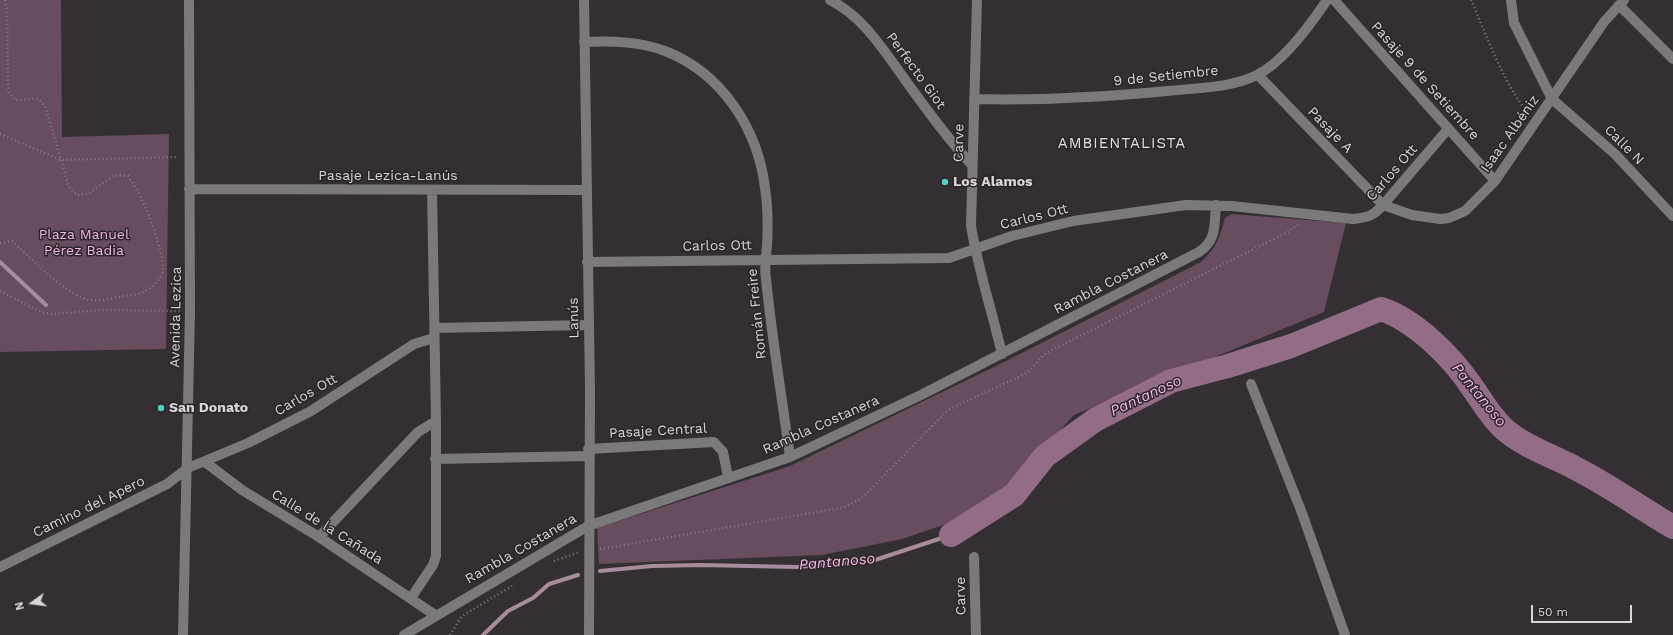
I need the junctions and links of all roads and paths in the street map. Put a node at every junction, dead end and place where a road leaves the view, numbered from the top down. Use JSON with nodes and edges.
{"nodes":[{"id":1,"x":5,"y":0,"type":"edge"},
{"id":2,"x":189,"y":0,"type":"edge"},
{"id":3,"x":584,"y":0,"type":"edge"},
{"id":4,"x":830,"y":0,"type":"edge"},
{"id":5,"x":977,"y":0,"type":"edge"},
{"id":6,"x":1327,"y":0,"type":"edge"},
{"id":7,"x":1334,"y":0,"type":"edge"},
{"id":8,"x":1471,"y":0,"type":"edge"},
{"id":9,"x":1511,"y":0,"type":"edge"},
{"id":10,"x":1621,"y":3,"type":"edge"},
{"id":11,"x":584,"y":42,"type":"junction"},
{"id":12,"x":1673,"y":60,"type":"edge"},
{"id":13,"x":1258,"y":74,"type":"junction"},
{"id":14,"x":974,"y":99,"type":"junction"},
{"id":15,"x":1552,"y":99,"type":"junction"},
{"id":16,"x":1536,"y":122,"type":"junction"},
{"id":17,"x":1448,"y":129,"type":"junction"},
{"id":18,"x":0,"y":134,"type":"edge"},
{"id":19,"x":189,"y":157,"type":"junction"},
{"id":20,"x":61,"y":160,"type":"junction"},
{"id":21,"x":972,"y":165,"type":"junction"},
{"id":22,"x":1495,"y":181,"type":"junction"},
{"id":23,"x":189,"y":189,"type":"junction"},
{"id":24,"x":432,"y":190,"type":"junction"},
{"id":25,"x":586,"y":190,"type":"junction"},
{"id":26,"x":1216,"y":205,"type":"junction"},
{"id":27,"x":1383,"y":205,"type":"junction"},
{"id":28,"x":1312,"y":214,"type":"junction"},
{"id":29,"x":1673,"y":216,"type":"edge"},
{"id":30,"x":0,"y":243,"type":"edge"},
{"id":31,"x":974,"y":249,"type":"junction"},
{"id":32,"x":766,"y":260,"type":"junction"},
{"id":33,"x":587,"y":262,"type":"junction"},
{"id":34,"x":0,"y":291,"type":"edge"},
{"id":35,"x":190,"y":311,"type":"junction"},
{"id":36,"x":588,"y":325,"type":"junction"},
{"id":37,"x":434,"y":328,"type":"junction"},
{"id":38,"x":434,"y":338,"type":"junction"},
{"id":39,"x":1002,"y":354,"type":"junction"},
{"id":40,"x":1251,"y":384,"type":"dead end"},
{"id":41,"x":436,"y":421,"type":"junction"},
{"id":42,"x":588,"y":452,"type":"junction"},
{"id":43,"x":790,"y":457,"type":"junction"},
{"id":44,"x":435,"y":459,"type":"junction"},
{"id":45,"x":205,"y":462,"type":"junction"},
{"id":46,"x":188,"y":468,"type":"junction"},
{"id":47,"x":728,"y":477,"type":"junction"},
{"id":48,"x":588,"y":526,"type":"junction"},
{"id":49,"x":320,"y":537,"type":"junction"},
{"id":50,"x":588,"y":550,"type":"junction"},
{"id":51,"x":974,"y":556,"type":"dead end"},
{"id":52,"x":552,"y":562,"type":"dead end"},
{"id":53,"x":0,"y":567,"type":"edge"},
{"id":54,"x":514,"y":585,"type":"dead end"},
{"id":55,"x":411,"y":598,"type":"junction"},
{"id":56,"x":435,"y":615,"type":"junction"},
{"id":57,"x":183,"y":635,"type":"edge"},
{"id":58,"x":404,"y":635,"type":"edge"},
{"id":59,"x":450,"y":635,"type":"edge"},
{"id":60,"x":589,"y":635,"type":"edge"},
{"id":61,"x":976,"y":635,"type":"edge"},
{"id":62,"x":1346,"y":635,"type":"edge"}],
"edges":[{"from":1,"to":20,"type":"path"},
{"from":2,"to":19,"type":"street","name":"Avenida Lezica"},
{"from":3,"to":11,"type":"street","name":"Lanús"},
{"from":4,"to":21,"type":"street","name":"Perfecto Giot"},
{"from":5,"to":14,"type":"street","name":"Carve"},
{"from":6,"to":13,"type":"street","name":"9 de Setiembre"},
{"from":7,"to":17,"type":"street","name":"Pasaje 9 de Setiembre"},
{"from":8,"to":16,"type":"path"},
{"from":9,"to":15,"type":"street"},
{"from":10,"to":12,"type":"street"},
{"from":10,"to":15,"type":"street","name":"Isaac Albéniz"},
{"from":11,"to":25,"type":"street","name":"Lanús"},
{"from":11,"to":32,"type":"street","name":"Román Freire"},
{"from":13,"to":14,"type":"street","name":"9 de Setiembre"},
{"from":13,"to":27,"type":"street","name":"Pasaje A"},
{"from":14,"to":21,"type":"street","name":"Carve"},
{"from":15,"to":16,"type":"street","name":"Isaac Albéniz"},
{"from":15,"to":29,"type":"street","name":"Calle N"},
{"from":16,"to":22,"type":"street","name":"Isaac Albéniz"},
{"from":17,"to":22,"type":"street","name":"Pasaje 9 de Setiembre"},
{"from":17,"to":27,"type":"street","name":"Carlos Ott"},
{"from":18,"to":20,"type":"path"},
{"from":19,"to":20,"type":"path"},
{"from":19,"to":23,"type":"street","name":"Avenida Lezica"},
{"from":20,"to":30,"type":"path"},
{"from":21,"to":31,"type":"street","name":"Carve"},
{"from":22,"to":27,"type":"street","name":"Isaac Albéniz"},
{"from":23,"to":24,"type":"street","name":"Pasaje Lezica-Lanús"},
{"from":23,"to":35,"type":"street","name":"Avenida Lezica"},
{"from":24,"to":25,"type":"street","name":"Pasaje Lezica-Lanús"},
{"from":24,"to":37,"type":"street"},
{"from":25,"to":33,"type":"street","name":"Lanús"},
{"from":26,"to":28,"type":"street","name":"Carlos Ott"},
{"from":26,"to":31,"type":"street","name":"Carlos Ott"},
{"from":26,"to":39,"type":"street","name":"Rambla Costanera"},
{"from":27,"to":28,"type":"street","name":"Carlos Ott"},
{"from":28,"to":50,"type":"path"},
{"from":31,"to":32,"type":"street","name":"Carlos Ott"},
{"from":31,"to":39,"type":"street","name":"Carve"},
{"from":32,"to":33,"type":"street","name":"Carlos Ott"},
{"from":32,"to":43,"type":"street","name":"Román Freire"},
{"from":33,"to":36,"type":"street","name":"Lanús"},
{"from":34,"to":35,"type":"path"},
{"from":35,"to":46,"type":"street","name":"Avenida Lezica"},
{"from":36,"to":37,"type":"street"},
{"from":36,"to":42,"type":"street","name":"Lanús"},
{"from":37,"to":38,"type":"street"},
{"from":38,"to":41,"type":"street"},
{"from":38,"to":45,"type":"street","name":"Carlos Ott"},
{"from":39,"to":43,"type":"street","name":"Rambla Costanera"},
{"from":40,"to":62,"type":"street"},
{"from":41,"to":44,"type":"street"},
{"from":41,"to":49,"type":"street"},
{"from":42,"to":44,"type":"street"},
{"from":42,"to":47,"type":"street","name":"Pasaje Central"},
{"from":42,"to":48,"type":"street","name":"Lanús"},
{"from":43,"to":47,"type":"street","name":"Rambla Costanera"},
{"from":44,"to":55,"type":"street"},
{"from":45,"to":46,"type":"street","name":"Carlos Ott"},
{"from":45,"to":49,"type":"street","name":"Calle de la Cañada"},
{"from":46,"to":53,"type":"street","name":"Camino del Apero"},
{"from":46,"to":57,"type":"street","name":"Avenida Lezica"},
{"from":47,"to":48,"type":"street","name":"Rambla Costanera"},
{"from":48,"to":50,"type":"street","name":"Lanús"},
{"from":48,"to":56,"type":"street","name":"Rambla Costanera"},
{"from":49,"to":55,"type":"street","name":"Calle de la Cañada"},
{"from":50,"to":52,"type":"path"},
{"from":50,"to":60,"type":"street","name":"Lanús"},
{"from":51,"to":61,"type":"street","name":"Carve"},
{"from":54,"to":59,"type":"path"},
{"from":55,"to":56,"type":"street","name":"Calle de la Cañada"},
{"from":56,"to":58,"type":"street","name":"Rambla Costanera"}]}
